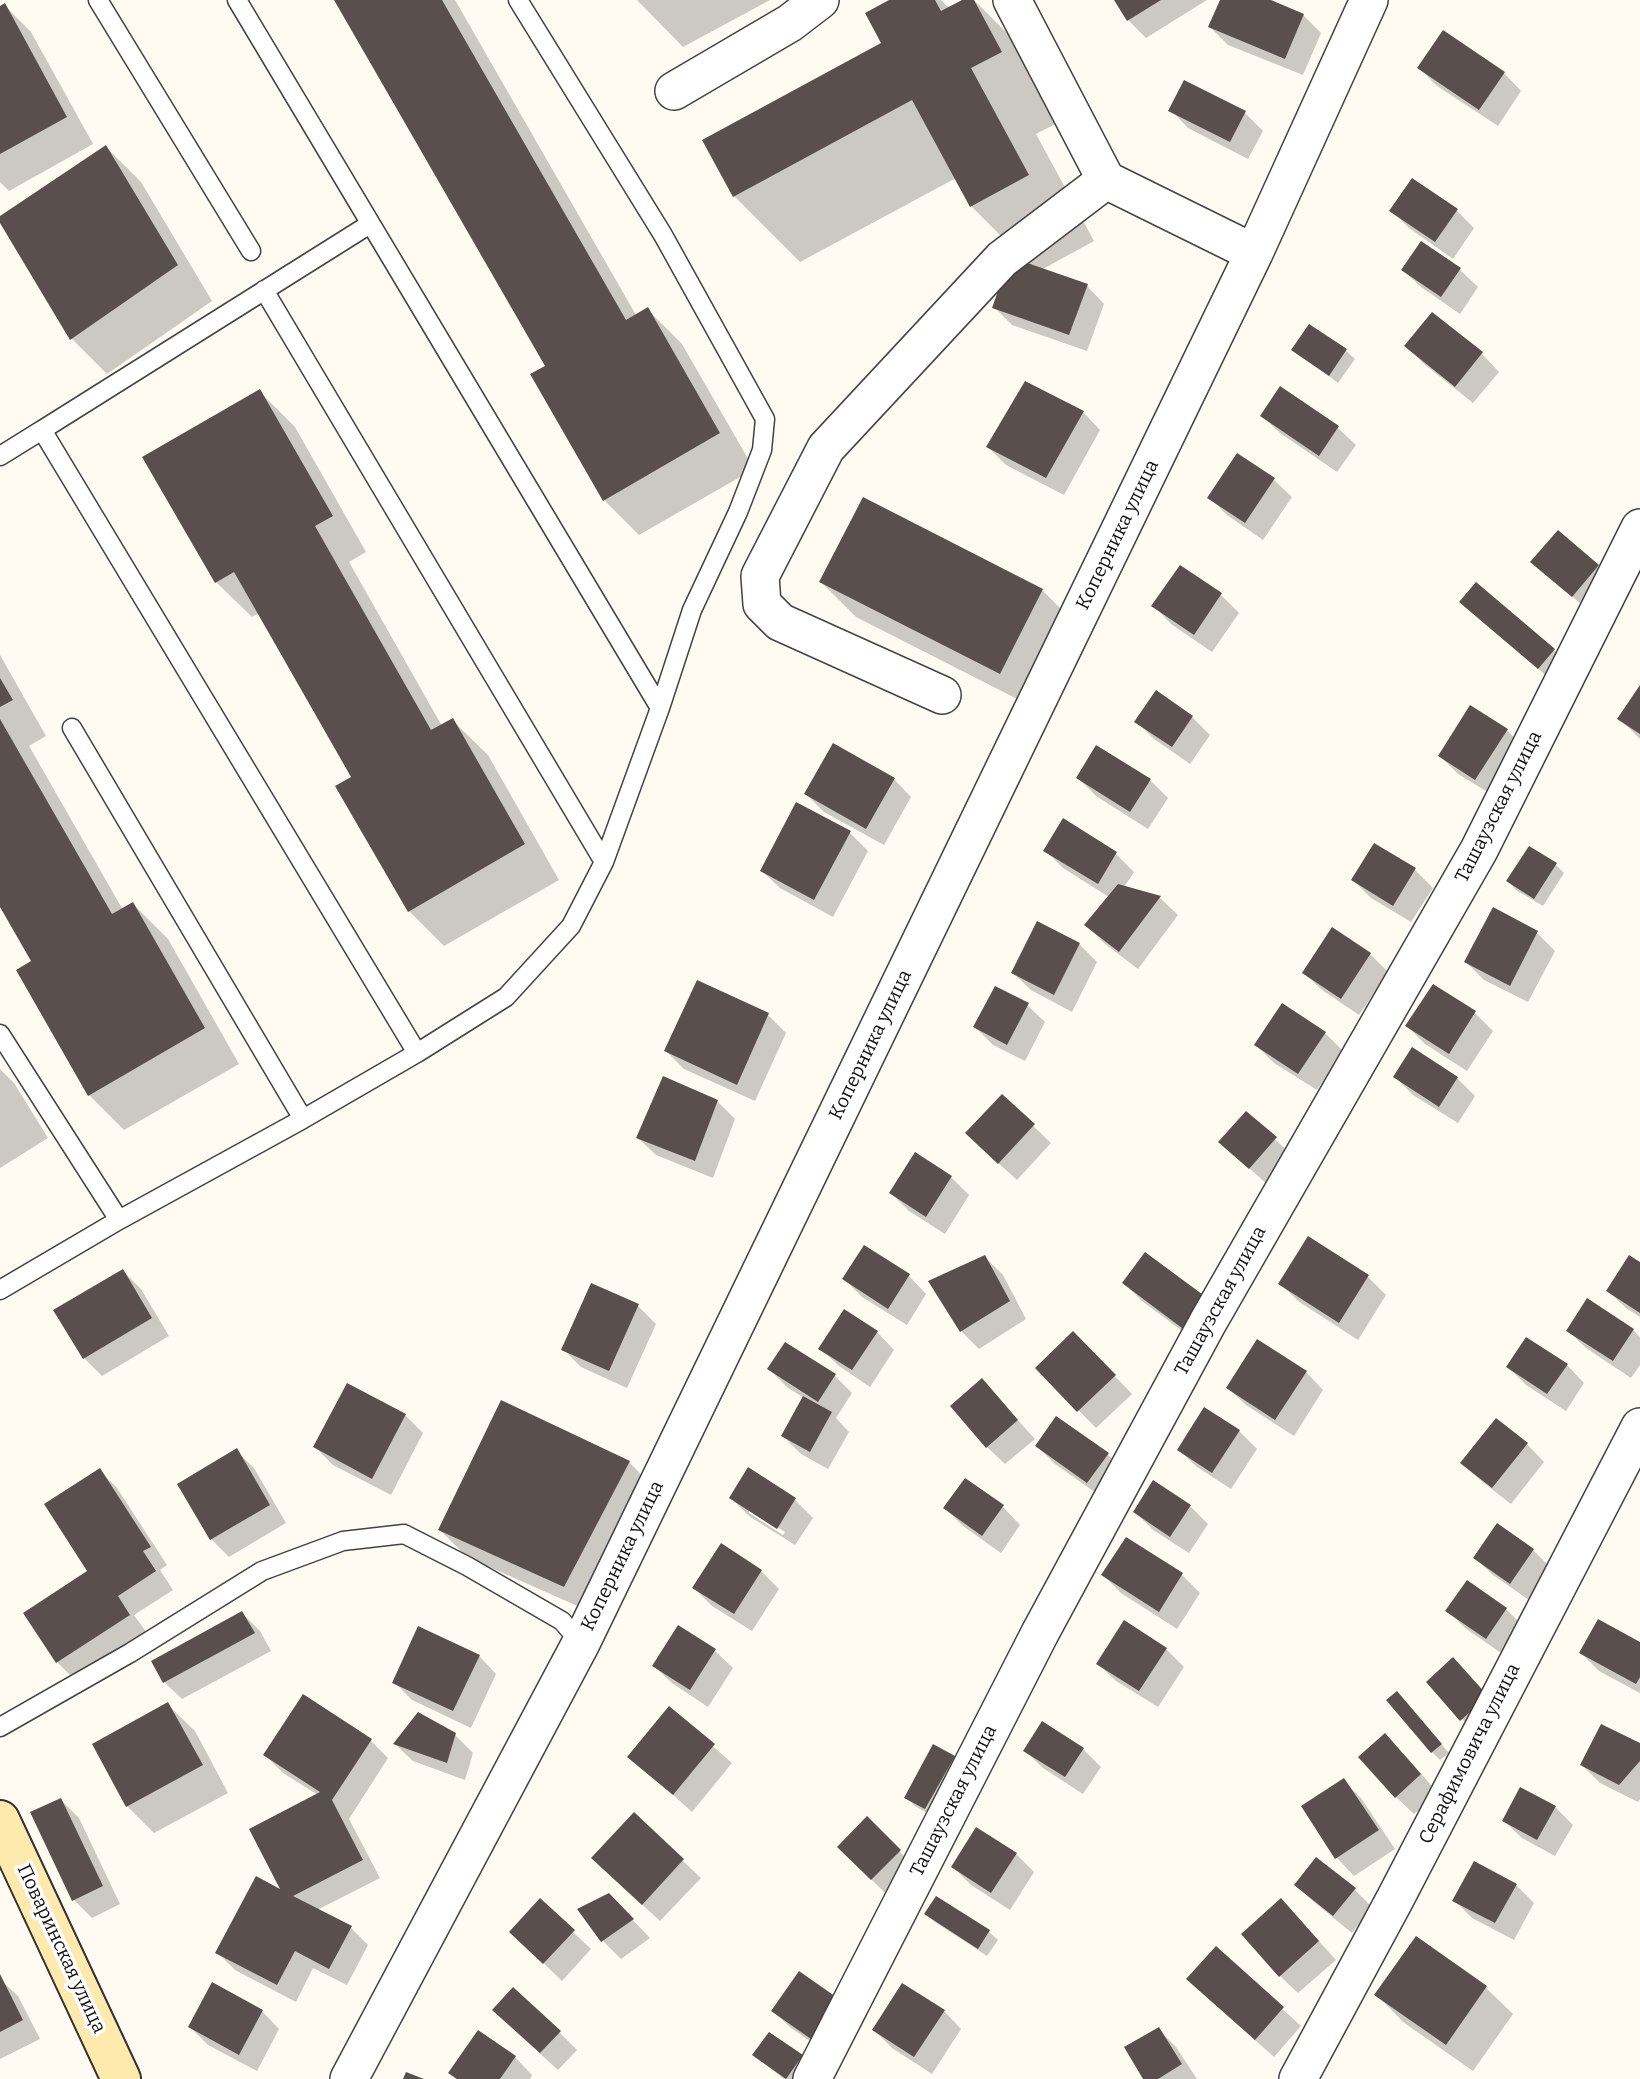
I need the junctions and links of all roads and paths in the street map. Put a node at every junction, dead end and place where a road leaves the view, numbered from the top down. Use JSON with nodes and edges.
{"nodes":[{"id":1,"x":98,"y":0,"type":"edge"},
{"id":2,"x":237,"y":0,"type":"edge"},
{"id":3,"x":518,"y":0,"type":"edge"},
{"id":4,"x":820,"y":0,"type":"edge"},
{"id":5,"x":1012,"y":0,"type":"edge"},
{"id":6,"x":1368,"y":0,"type":"edge"},
{"id":7,"x":674,"y":92,"type":"dead end"},
{"id":8,"x":1106,"y":180,"type":"junction"},
{"id":9,"x":370,"y":224,"type":"junction"},
{"id":10,"x":251,"y":251,"type":"dead end"},
{"id":11,"x":1254,"y":253,"type":"junction"},
{"id":12,"x":264,"y":290,"type":"junction"},
{"id":13,"x":42,"y":430,"type":"junction"},
{"id":14,"x":0,"y":456,"type":"edge"},
{"id":15,"x":1640,"y":528,"type":"edge"},
{"id":16,"x":942,"y":695,"type":"dead end"},
{"id":17,"x":660,"y":708,"type":"junction"},
{"id":18,"x":72,"y":728,"type":"dead end"},
{"id":19,"x":604,"y":862,"type":"junction"},
{"id":20,"x":0,"y":1034,"type":"edge"},
{"id":21,"x":416,"y":1053,"type":"junction"},
{"id":22,"x":303,"y":1119,"type":"junction"},
{"id":23,"x":120,"y":1220,"type":"junction"},
{"id":24,"x":0,"y":1290,"type":"edge"},
{"id":25,"x":1640,"y":1427,"type":"edge"},
{"id":26,"x":581,"y":1643,"type":"junction"},
{"id":27,"x":0,"y":1727,"type":"edge"},
{"id":28,"x":0,"y":1820,"type":"edge"},
{"id":29,"x":121,"y":2079,"type":"edge"},
{"id":30,"x":349,"y":2079,"type":"edge"},
{"id":31,"x":812,"y":2079,"type":"edge"},
{"id":32,"x":1298,"y":2079,"type":"edge"}],
"edges":[{"from":1,"to":10,"type":"lane"},
{"from":2,"to":9,"type":"lane"},
{"from":3,"to":17,"type":"lane"},
{"from":4,"to":7,"type":"street"},
{"from":5,"to":8,"type":"street"},
{"from":6,"to":11,"type":"street","name":"Коперника улица"},
{"from":8,"to":11,"type":"street"},
{"from":8,"to":16,"type":"street"},
{"from":9,"to":12,"type":"lane"},
{"from":9,"to":17,"type":"lane"},
{"from":11,"to":26,"type":"street","name":"Коперника улица"},
{"from":12,"to":13,"type":"lane"},
{"from":12,"to":19,"type":"lane"},
{"from":13,"to":14,"type":"lane"},
{"from":13,"to":21,"type":"lane"},
{"from":15,"to":31,"type":"street","name":"Ташаузская улица"},
{"from":17,"to":19,"type":"lane"},
{"from":18,"to":22,"type":"lane"},
{"from":19,"to":21,"type":"lane"},
{"from":20,"to":23,"type":"lane"},
{"from":21,"to":22,"type":"lane"},
{"from":22,"to":23,"type":"lane"},
{"from":23,"to":24,"type":"lane"},
{"from":25,"to":32,"type":"street","name":"Серафимовича улица"},
{"from":26,"to":27,"type":"lane"},
{"from":26,"to":30,"type":"street","name":"Коперника улица"},
{"from":28,"to":29,"type":"main road","name":"Поваринская улица"}]}
